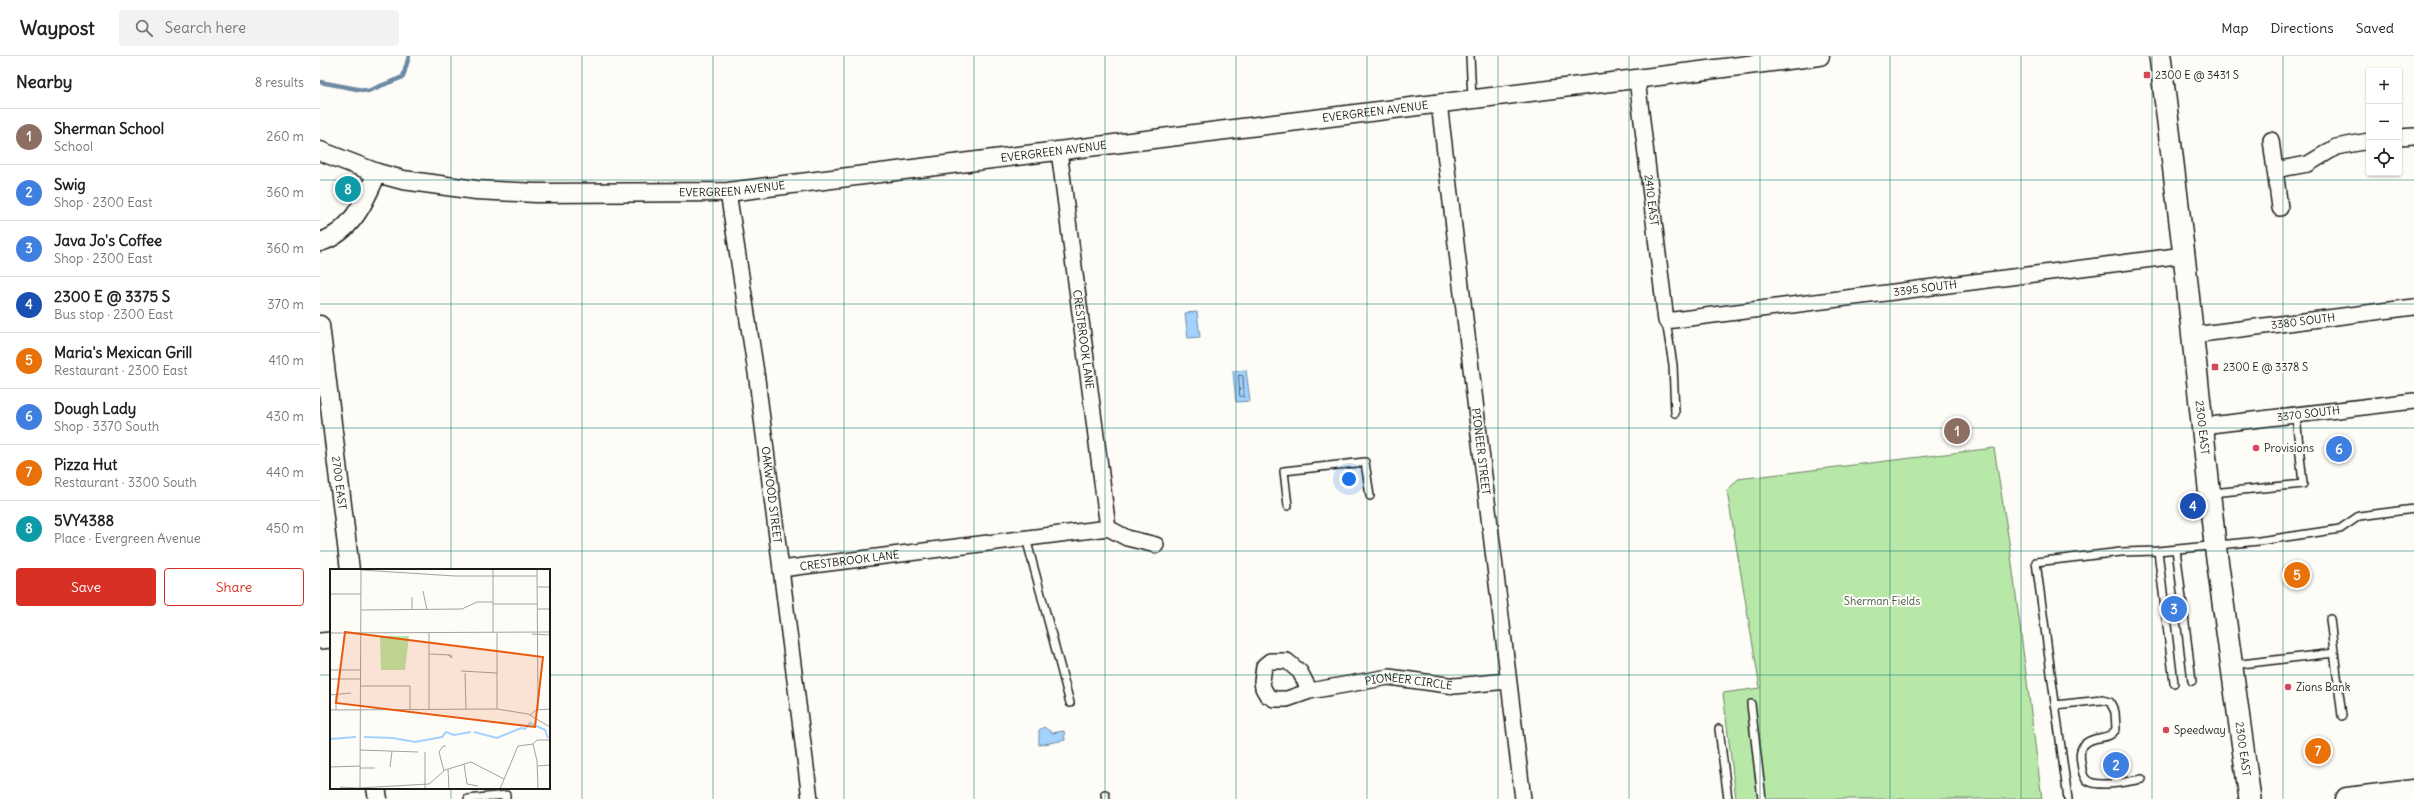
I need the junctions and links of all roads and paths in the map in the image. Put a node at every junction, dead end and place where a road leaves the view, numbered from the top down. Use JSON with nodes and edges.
{"nodes":[{"id":1,"x":1470,"y":56,"type":"edge"},
{"id":2,"x":1820,"y":56,"type":"edge"},
{"id":3,"x":2160,"y":56,"type":"edge"},
{"id":4,"x":1637,"y":79,"type":"junction"},
{"id":5,"x":1472,"y":99,"type":"junction"},
{"id":6,"x":1439,"y":104,"type":"junction"},
{"id":7,"x":2414,"y":136,"type":"edge"},
{"id":8,"x":2402,"y":137,"type":"edge"},
{"id":9,"x":2271,"y":140,"type":"dead end"},
{"id":10,"x":2366,"y":142,"type":"edge"},
{"id":11,"x":320,"y":151,"type":"edge"},
{"id":12,"x":1059,"y":151,"type":"junction"},
{"id":13,"x":2275,"y":170,"type":"junction"},
{"id":14,"x":377,"y":174,"type":"junction"},
{"id":15,"x":728,"y":192,"type":"junction"},
{"id":16,"x":2280,"y":208,"type":"dead end"},
{"id":17,"x":320,"y":242,"type":"edge"},
{"id":18,"x":2184,"y":256,"type":"junction"},
{"id":19,"x":2414,"y":307,"type":"edge"},
{"id":20,"x":1666,"y":321,"type":"junction"},
{"id":21,"x":320,"y":325,"type":"edge"},
{"id":22,"x":2193,"y":335,"type":"junction"},
{"id":23,"x":2414,"y":401,"type":"edge"},
{"id":24,"x":1675,"y":413,"type":"dead end"},
{"id":25,"x":2296,"y":416,"type":"junction"},
{"id":26,"x":2202,"y":426,"type":"junction"},
{"id":27,"x":2209,"y":494,"type":"junction"},
{"id":28,"x":1370,"y":496,"type":"dead end"},
{"id":29,"x":1288,"y":506,"type":"dead end"},
{"id":30,"x":2414,"y":509,"type":"edge"},
{"id":31,"x":1108,"y":528,"type":"junction"},
{"id":32,"x":1026,"y":538,"type":"junction"},
{"id":33,"x":2215,"y":544,"type":"junction"},
{"id":34,"x":1156,"y":545,"type":"dead end"},
{"id":35,"x":2176,"y":549,"type":"junction"},
{"id":36,"x":2158,"y":551,"type":"junction"},
{"id":37,"x":781,"y":568,"type":"junction"},
{"id":38,"x":350,"y":569,"type":"edge"},
{"id":39,"x":2330,"y":619,"type":"dead end"},
{"id":40,"x":330,"y":640,"type":"edge"},
{"id":41,"x":320,"y":641,"type":"edge"},
{"id":42,"x":2334,"y":653,"type":"junction"},
{"id":43,"x":2231,"y":665,"type":"junction"},
{"id":44,"x":1508,"y":681,"type":"junction"},
{"id":45,"x":2192,"y":681,"type":"dead end"},
{"id":46,"x":2174,"y":683,"type":"dead end"},
{"id":47,"x":1310,"y":691,"type":"dead end"},
{"id":48,"x":1070,"y":703,"type":"dead end"},
{"id":49,"x":1751,"y":704,"type":"dead end"},
{"id":50,"x":2055,"y":705,"type":"junction"},
{"id":51,"x":2342,"y":716,"type":"dead end"},
{"id":52,"x":1719,"y":729,"type":"dead end"},
{"id":53,"x":2142,"y":779,"type":"dead end"},
{"id":54,"x":376,"y":789,"type":"edge"},
{"id":55,"x":2414,"y":791,"type":"edge"},
{"id":56,"x":2355,"y":798,"type":"edge"},
{"id":57,"x":378,"y":799,"type":"edge"},
{"id":58,"x":468,"y":799,"type":"edge"},
{"id":59,"x":506,"y":799,"type":"edge"},
{"id":60,"x":810,"y":799,"type":"edge"},
{"id":61,"x":1523,"y":799,"type":"edge"},
{"id":62,"x":1728,"y":799,"type":"edge"},
{"id":63,"x":1762,"y":799,"type":"edge"},
{"id":64,"x":2068,"y":799,"type":"edge"},
{"id":65,"x":2250,"y":799,"type":"edge"}],
"edges":[{"from":1,"to":5,"type":"lane"},
{"from":2,"to":4,"type":"street","name":"EVERGREEN AVENUE"},
{"from":3,"to":18,"type":"main road","name":"2300 EAST"},
{"from":4,"to":5,"type":"street","name":"EVERGREEN AVENUE"},
{"from":4,"to":20,"type":"street","name":"2410 EAST"},
{"from":5,"to":6,"type":"street","name":"EVERGREEN AVENUE"},
{"from":6,"to":12,"type":"street","name":"EVERGREEN AVENUE"},
{"from":6,"to":44,"type":"street","name":"PIONEER STREET"},
{"from":7,"to":8,"type":"street"},
{"from":9,"to":13,"type":"street"},
{"from":10,"to":13,"type":"street"},
{"from":11,"to":14,"type":"street"},
{"from":12,"to":15,"type":"street","name":"EVERGREEN AVENUE"},
{"from":12,"to":31,"type":"street","name":"CRESTBROOK LANE"},
{"from":13,"to":16,"type":"street"},
{"from":14,"to":15,"type":"street","name":"EVERGREEN AVENUE"},
{"from":14,"to":17,"type":"street"},
{"from":15,"to":37,"type":"street","name":"OAKWOOD STREET"},
{"from":18,"to":20,"type":"street","name":"3395 SOUTH"},
{"from":18,"to":22,"type":"main road","name":"2300 EAST"},
{"from":19,"to":22,"type":"street","name":"3380 SOUTH"},
{"from":20,"to":24,"type":"lane"},
{"from":21,"to":38,"type":"street","name":"2700 EAST"},
{"from":22,"to":26,"type":"main road","name":"2300 EAST"},
{"from":23,"to":25,"type":"street","name":"3370 SOUTH"},
{"from":25,"to":26,"type":"street","name":"3370 SOUTH"},
{"from":25,"to":27,"type":"lane"},
{"from":26,"to":27,"type":"main road","name":"2300 EAST"},
{"from":27,"to":33,"type":"main road","name":"2300 EAST"},
{"from":28,"to":29,"type":"lane"},
{"from":30,"to":33,"type":"lane"},
{"from":31,"to":32,"type":"street","name":"CRESTBROOK LANE"},
{"from":31,"to":34,"type":"street"},
{"from":32,"to":37,"type":"street","name":"CRESTBROOK LANE"},
{"from":32,"to":48,"type":"lane"},
{"from":33,"to":35,"type":"lane"},
{"from":33,"to":43,"type":"main road","name":"2300 EAST"},
{"from":35,"to":36,"type":"lane"},
{"from":35,"to":45,"type":"lane"},
{"from":36,"to":46,"type":"lane"},
{"from":36,"to":50,"type":"lane"},
{"from":37,"to":60,"type":"street","name":"OAKWOOD STREET"},
{"from":39,"to":42,"type":"lane"},
{"from":40,"to":41,"type":"street"},
{"from":42,"to":43,"type":"lane"},
{"from":42,"to":51,"type":"lane"},
{"from":43,"to":65,"type":"main road","name":"2300 EAST"},
{"from":44,"to":47,"type":"street","name":"PIONEER CIRCLE"},
{"from":44,"to":61,"type":"street","name":"PIONEER STREET"},
{"from":49,"to":63,"type":"lane"},
{"from":50,"to":53,"type":"lane"},
{"from":50,"to":64,"type":"lane"},
{"from":52,"to":62,"type":"lane"},
{"from":54,"to":57,"type":"street"},
{"from":55,"to":56,"type":"main road"},
{"from":58,"to":59,"type":"lane"}]}
